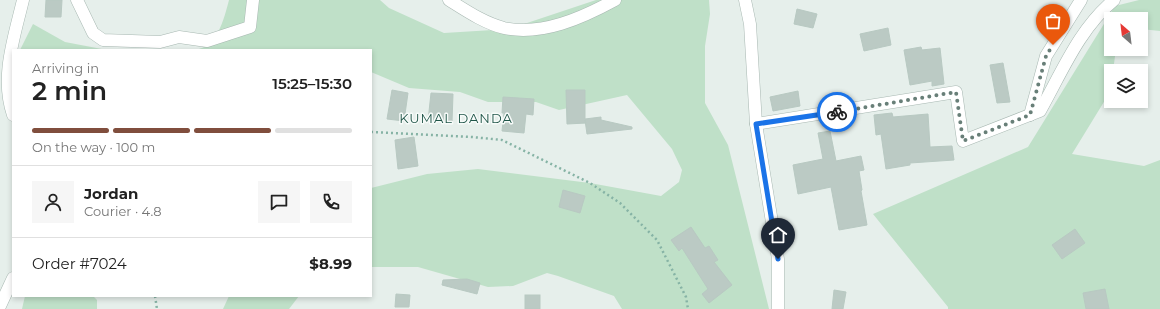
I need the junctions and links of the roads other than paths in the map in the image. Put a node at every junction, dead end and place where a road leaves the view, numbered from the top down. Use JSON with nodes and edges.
{"nodes":[{"id":1,"x":23,"y":0,"type":"edge"},
{"id":2,"x":76,"y":0,"type":"edge"},
{"id":3,"x":253,"y":0,"type":"edge"},
{"id":4,"x":449,"y":0,"type":"edge"},
{"id":5,"x":615,"y":0,"type":"edge"},
{"id":6,"x":745,"y":0,"type":"edge"},
{"id":7,"x":1081,"y":0,"type":"edge"},
{"id":8,"x":1114,"y":0,"type":"edge"},
{"id":9,"x":12,"y":109,"type":"edge"},
{"id":10,"x":1030,"y":115,"type":"junction"},
{"id":11,"x":756,"y":124,"type":"junction"},
{"id":12,"x":12,"y":280,"type":"edge"},
{"id":13,"x":0,"y":306,"type":"edge"},
{"id":14,"x":778,"y":309,"type":"edge"}],
"edges":[{"from":1,"to":9,"type":"street"},
{"from":2,"to":3,"type":"street"},
{"from":4,"to":5,"type":"street"},
{"from":6,"to":11,"type":"street"},
{"from":7,"to":10,"type":"street"},
{"from":8,"to":10,"type":"street"},
{"from":10,"to":11,"type":"street"},
{"from":11,"to":14,"type":"street"},
{"from":12,"to":13,"type":"street"}]}
